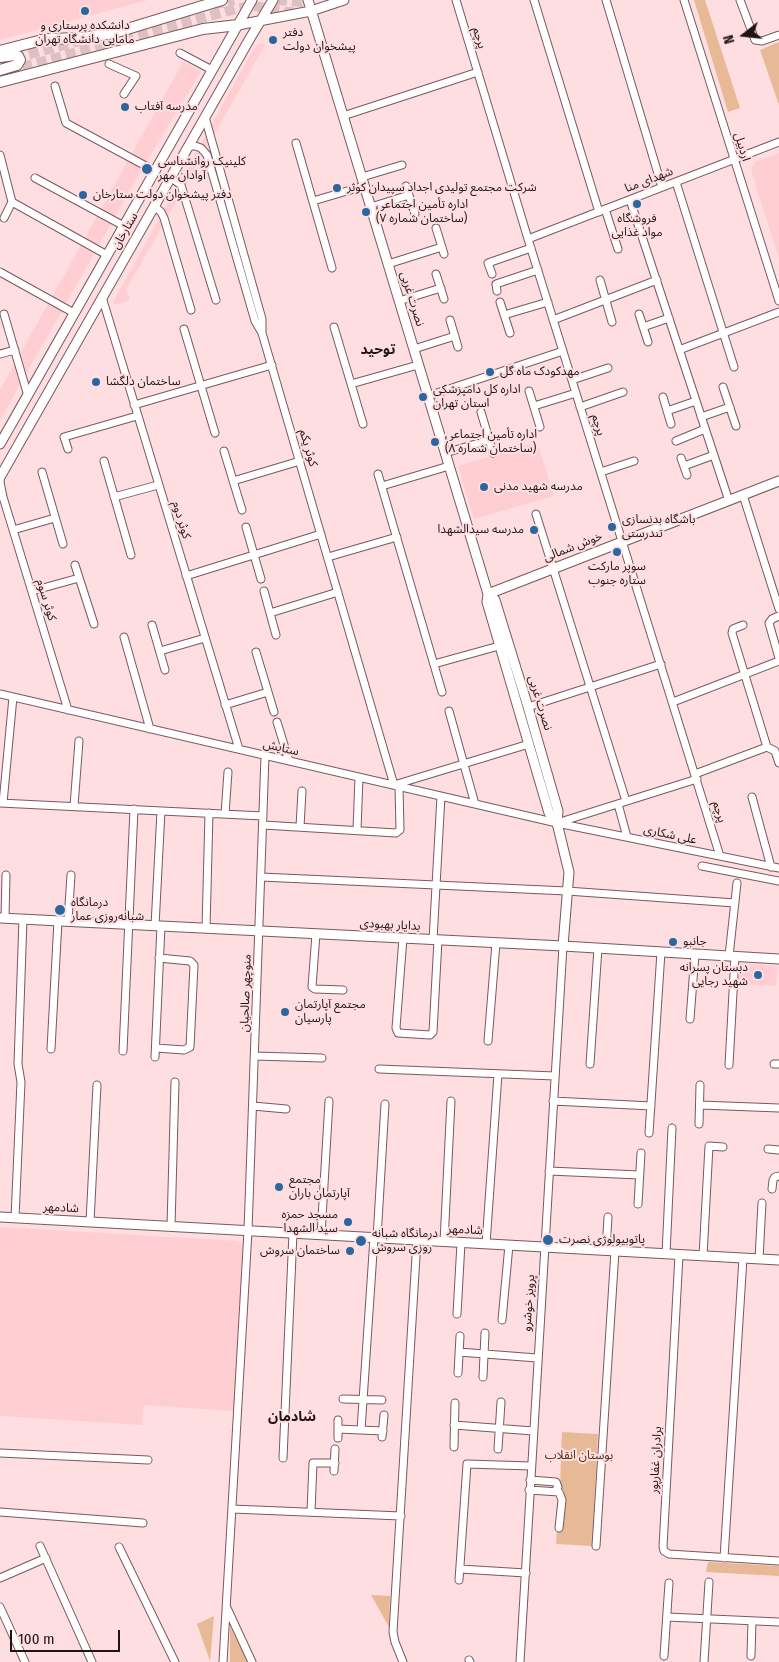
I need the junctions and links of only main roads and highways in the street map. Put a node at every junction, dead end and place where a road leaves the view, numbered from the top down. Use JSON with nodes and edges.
{"nodes":[{"id":1,"x":222,"y":0,"type":"edge"},
{"id":2,"x":252,"y":0,"type":"edge"},
{"id":3,"x":273,"y":0,"type":"edge"},
{"id":4,"x":308,"y":0,"type":"edge"},
{"id":5,"x":344,"y":0,"type":"edge"},
{"id":6,"x":311,"y":11,"type":"junction"},
{"id":7,"x":260,"y":21,"type":"junction"},
{"id":8,"x":238,"y":25,"type":"junction"},
{"id":9,"x":0,"y":51,"type":"edge"},
{"id":10,"x":0,"y":57,"type":"edge"},
{"id":11,"x":0,"y":70,"type":"edge"},
{"id":12,"x":0,"y":82,"type":"edge"},
{"id":13,"x":181,"y":126,"type":"junction"},
{"id":14,"x":195,"y":134,"type":"junction"},
{"id":15,"x":0,"y":444,"type":"edge"},
{"id":16,"x":2,"y":471,"type":"edge"},
{"id":17,"x":779,"y":481,"type":"edge"},
{"id":18,"x":488,"y":594,"type":"junction"},
{"id":19,"x":557,"y":823,"type":"junction"},
{"id":20,"x":2,"y":918,"type":"edge"},
{"id":21,"x":563,"y":946,"type":"junction"},
{"id":22,"x":779,"y":959,"type":"edge"},
{"id":23,"x":0,"y":1217,"type":"edge"},
{"id":24,"x":779,"y":1260,"type":"edge"}],
"edges":[{"from":1,"to":9,"type":"highway"},
{"from":2,"to":8,"type":"main road","name":"ستارخان"},
{"from":3,"to":7,"type":"main road","name":"ستارخان"},
{"from":4,"to":6,"type":"main road","name":"نصرت غربی"},
{"from":5,"to":6,"type":"main road"},
{"from":6,"to":7,"type":"main road"},
{"from":6,"to":18,"type":"main road","name":"نصرت غربی"},
{"from":7,"to":8,"type":"main road"},
{"from":7,"to":14,"type":"main road","name":"ستارخان"},
{"from":8,"to":12,"type":"highway"},
{"from":8,"to":13,"type":"main road","name":"ستارخان"},
{"from":10,"to":11,"type":"highway"},
{"from":13,"to":14,"type":"main road"},
{"from":13,"to":15,"type":"main road","name":"ستارخان"},
{"from":14,"to":16,"type":"main road","name":"ستارخان"},
{"from":17,"to":18,"type":"main road","name":"خوش شمالی"},
{"from":18,"to":19,"type":"main road","name":"نصرت غربی"},
{"from":18,"to":19,"type":"main road","name":"نصرت غربی"},
{"from":19,"to":21,"type":"main road","name":"نصرت غربی"},
{"from":20,"to":21,"type":"main road","name":"بدایار بهبودی"},
{"from":21,"to":22,"type":"main road","name":"بدایار بهبودی"},
{"from":23,"to":24,"type":"main road","name":"شادمهر"}]}
